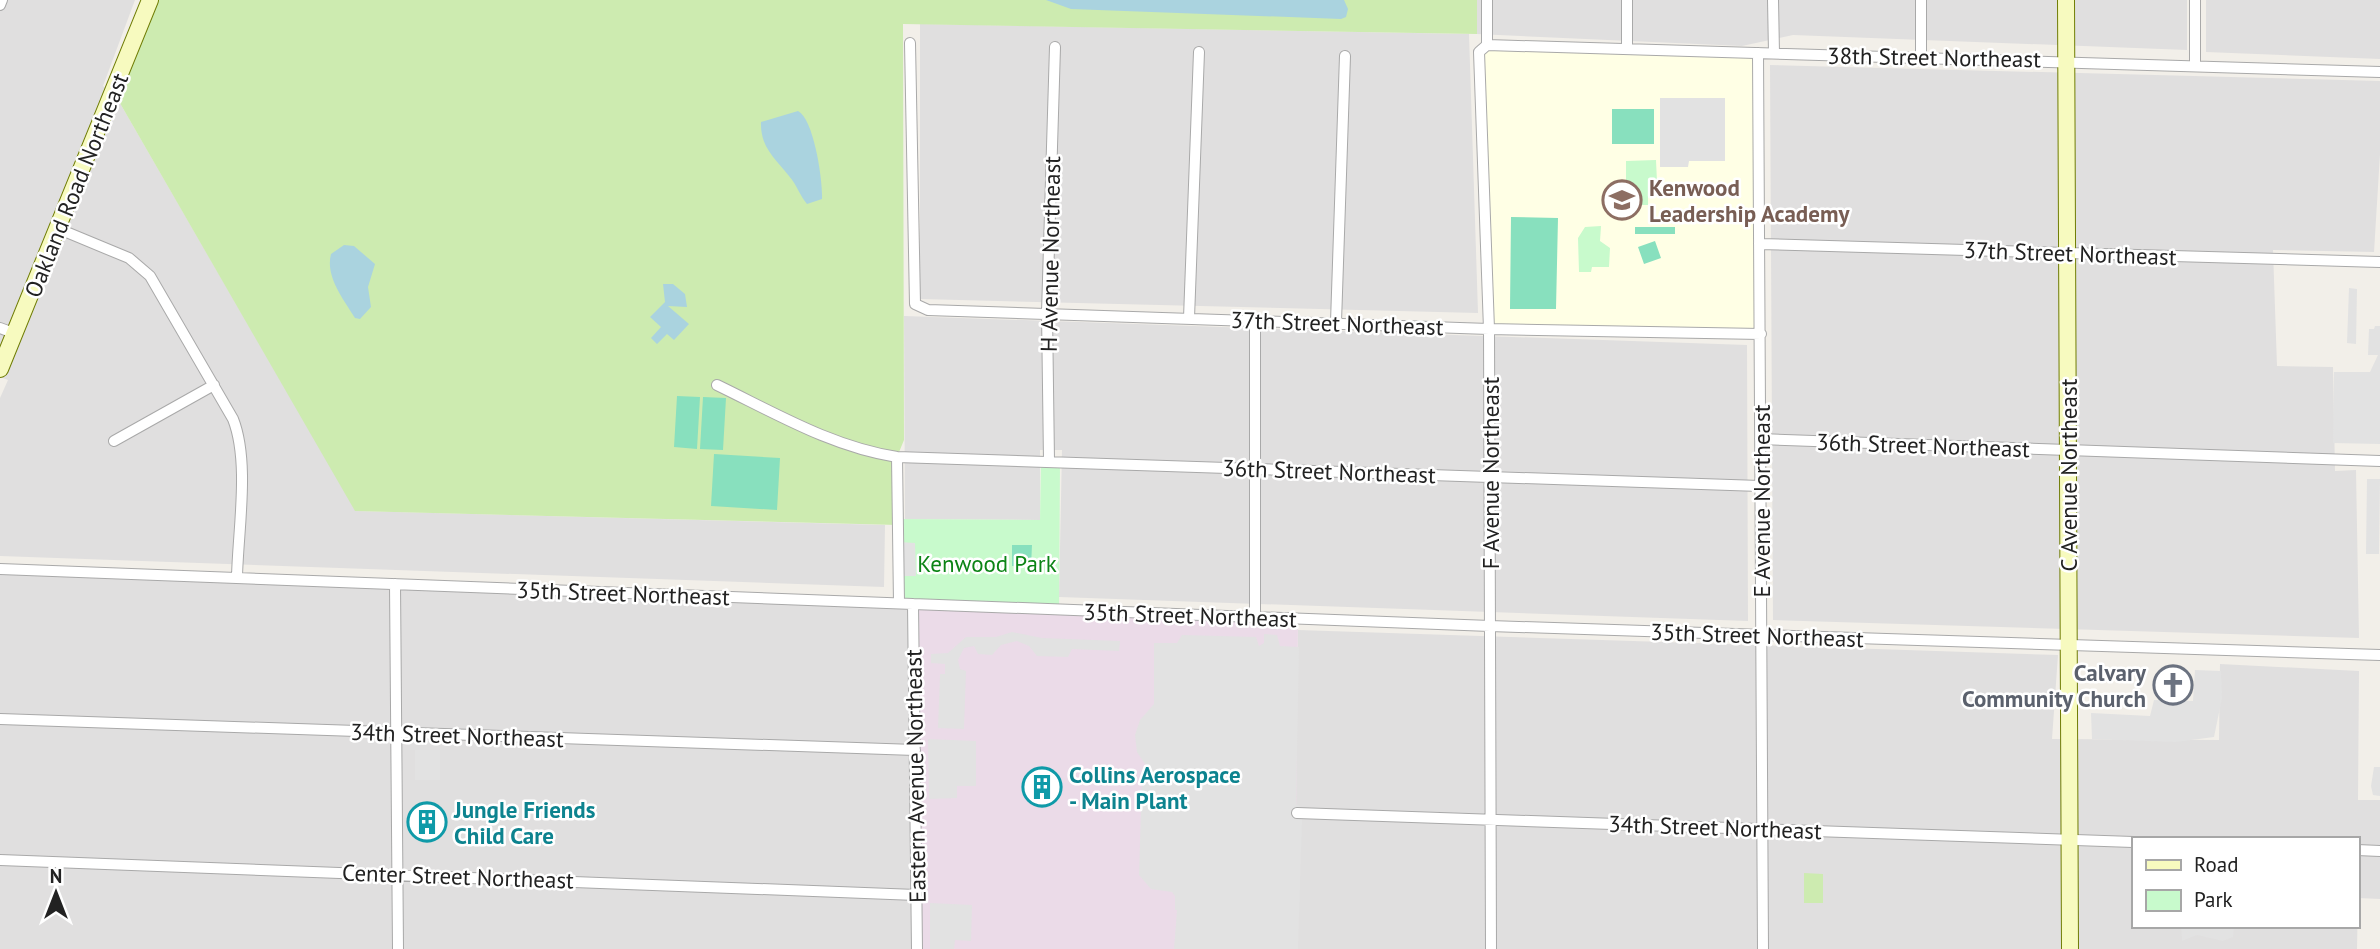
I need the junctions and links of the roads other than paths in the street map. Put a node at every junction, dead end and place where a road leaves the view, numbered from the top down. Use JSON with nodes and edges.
{"nodes":[{"id":1,"x":2,"y":0,"type":"edge"},
{"id":2,"x":150,"y":0,"type":"edge"},
{"id":3,"x":1487,"y":0,"type":"edge"},
{"id":4,"x":1627,"y":0,"type":"edge"},
{"id":5,"x":1773,"y":0,"type":"edge"},
{"id":6,"x":1921,"y":0,"type":"edge"},
{"id":7,"x":2067,"y":0,"type":"edge"},
{"id":8,"x":2195,"y":0,"type":"edge"},
{"id":9,"x":0,"y":5,"type":"edge"},
{"id":10,"x":910,"y":43,"type":"dead end"},
{"id":11,"x":1487,"y":45,"type":"junction"},
{"id":12,"x":1055,"y":47,"type":"dead end"},
{"id":13,"x":1627,"y":49,"type":"junction"},
{"id":14,"x":1199,"y":52,"type":"dead end"},
{"id":15,"x":1758,"y":53,"type":"junction"},
{"id":16,"x":1773,"y":53,"type":"junction"},
{"id":17,"x":1345,"y":56,"type":"dead end"},
{"id":18,"x":1921,"y":56,"type":"junction"},
{"id":19,"x":2067,"y":60,"type":"junction"},
{"id":20,"x":2195,"y":65,"type":"junction"},
{"id":21,"x":2380,"y":72,"type":"edge"},
{"id":22,"x":59,"y":229,"type":"junction"},
{"id":23,"x":1759,"y":244,"type":"junction"},
{"id":24,"x":2066,"y":252,"type":"junction"},
{"id":25,"x":2380,"y":262,"type":"edge"},
{"id":26,"x":1047,"y":313,"type":"junction"},
{"id":27,"x":1189,"y":318,"type":"junction"},
{"id":28,"x":1255,"y":320,"type":"junction"},
{"id":29,"x":1336,"y":322,"type":"junction"},
{"id":30,"x":0,"y":328,"type":"edge"},
{"id":31,"x":1489,"y":328,"type":"junction"},
{"id":32,"x":16,"y":334,"type":"junction"},
{"id":33,"x":1760,"y":334,"type":"junction"},
{"id":34,"x":0,"y":369,"type":"edge"},
{"id":35,"x":214,"y":385,"type":"junction"},
{"id":36,"x":717,"y":385,"type":"dead end"},
{"id":37,"x":1760,"y":439,"type":"junction"},
{"id":38,"x":114,"y":441,"type":"dead end"},
{"id":39,"x":2068,"y":450,"type":"junction"},
{"id":40,"x":897,"y":457,"type":"junction"},
{"id":41,"x":1049,"y":461,"type":"junction"},
{"id":42,"x":2380,"y":461,"type":"edge"},
{"id":43,"x":1255,"y":468,"type":"junction"},
{"id":44,"x":1490,"y":477,"type":"junction"},
{"id":45,"x":1760,"y":486,"type":"junction"},
{"id":46,"x":0,"y":569,"type":"edge"},
{"id":47,"x":237,"y":577,"type":"junction"},
{"id":48,"x":395,"y":584,"type":"junction"},
{"id":49,"x":899,"y":603,"type":"junction"},
{"id":50,"x":913,"y":604,"type":"junction"},
{"id":51,"x":1255,"y":617,"type":"junction"},
{"id":52,"x":1490,"y":626,"type":"junction"},
{"id":53,"x":1761,"y":635,"type":"junction"},
{"id":54,"x":2069,"y":645,"type":"junction"},
{"id":55,"x":2380,"y":655,"type":"edge"},
{"id":56,"x":0,"y":719,"type":"edge"},
{"id":57,"x":397,"y":734,"type":"junction"},
{"id":58,"x":915,"y":750,"type":"junction"},
{"id":59,"x":1297,"y":813,"type":"dead end"},
{"id":60,"x":1491,"y":819,"type":"junction"},
{"id":61,"x":1762,"y":829,"type":"junction"},
{"id":62,"x":2070,"y":839,"type":"junction"},
{"id":63,"x":2132,"y":842,"type":"edge"},
{"id":64,"x":2359,"y":850,"type":"edge"},
{"id":65,"x":2380,"y":851,"type":"edge"},
{"id":66,"x":0,"y":860,"type":"edge"},
{"id":67,"x":396,"y":874,"type":"junction"},
{"id":68,"x":916,"y":895,"type":"junction"},
{"id":69,"x":398,"y":949,"type":"edge"},
{"id":70,"x":917,"y":949,"type":"edge"},
{"id":71,"x":1491,"y":949,"type":"edge"},
{"id":72,"x":1763,"y":949,"type":"edge"},
{"id":73,"x":2070,"y":949,"type":"edge"}],
"edges":[{"from":1,"to":9,"type":"street"},
{"from":2,"to":22,"type":"street","name":"Oakland Road Northeast"},
{"from":3,"to":11,"type":"street","name":"F Avenue Northeast"},
{"from":4,"to":13,"type":"street"},
{"from":5,"to":16,"type":"street"},
{"from":6,"to":18,"type":"street"},
{"from":7,"to":19,"type":"street","name":"C Avenue Northeast"},
{"from":8,"to":20,"type":"street"},
{"from":10,"to":26,"type":"street","name":"37th Street Northeast"},
{"from":11,"to":13,"type":"street","name":"38th Street Northeast"},
{"from":11,"to":31,"type":"street","name":"F Avenue Northeast"},
{"from":12,"to":26,"type":"street","name":"H Avenue Northeast"},
{"from":13,"to":15,"type":"street","name":"38th Street Northeast"},
{"from":14,"to":27,"type":"street"},
{"from":15,"to":16,"type":"street","name":"38th Street Northeast"},
{"from":15,"to":23,"type":"street","name":"E Avenue Northeast"},
{"from":16,"to":18,"type":"street","name":"38th Street Northeast"},
{"from":17,"to":29,"type":"street"},
{"from":18,"to":19,"type":"street","name":"38th Street Northeast"},
{"from":19,"to":20,"type":"street","name":"38th Street Northeast"},
{"from":19,"to":24,"type":"street","name":"C Avenue Northeast"},
{"from":20,"to":21,"type":"street","name":"38th Street Northeast"},
{"from":22,"to":32,"type":"street","name":"Oakland Road Northeast"},
{"from":22,"to":35,"type":"street"},
{"from":23,"to":24,"type":"street","name":"37th Street Northeast"},
{"from":23,"to":33,"type":"street","name":"E Avenue Northeast"},
{"from":24,"to":25,"type":"street","name":"37th Street Northeast"},
{"from":24,"to":39,"type":"street","name":"C Avenue Northeast"},
{"from":26,"to":27,"type":"street","name":"37th Street Northeast"},
{"from":26,"to":41,"type":"street","name":"H Avenue Northeast"},
{"from":27,"to":28,"type":"street","name":"37th Street Northeast"},
{"from":28,"to":29,"type":"street","name":"37th Street Northeast"},
{"from":28,"to":43,"type":"street"},
{"from":29,"to":31,"type":"street","name":"37th Street Northeast"},
{"from":30,"to":32,"type":"street"},
{"from":31,"to":33,"type":"street","name":"37th Street Northeast"},
{"from":31,"to":44,"type":"street","name":"F Avenue Northeast"},
{"from":32,"to":34,"type":"street","name":"Oakland Road Northeast"},
{"from":33,"to":37,"type":"street","name":"E Avenue Northeast"},
{"from":35,"to":38,"type":"street"},
{"from":35,"to":47,"type":"street"},
{"from":36,"to":40,"type":"street","name":"36th Street Northeast"},
{"from":37,"to":39,"type":"street","name":"36th Street Northeast"},
{"from":37,"to":45,"type":"street","name":"E Avenue Northeast"},
{"from":39,"to":42,"type":"street","name":"36th Street Northeast"},
{"from":39,"to":54,"type":"street","name":"C Avenue Northeast"},
{"from":40,"to":41,"type":"street","name":"36th Street Northeast"},
{"from":40,"to":49,"type":"street"},
{"from":41,"to":43,"type":"street","name":"36th Street Northeast"},
{"from":43,"to":44,"type":"street","name":"36th Street Northeast"},
{"from":43,"to":51,"type":"street"},
{"from":44,"to":45,"type":"street","name":"36th Street Northeast"},
{"from":44,"to":52,"type":"street","name":"F Avenue Northeast"},
{"from":45,"to":53,"type":"street","name":"E Avenue Northeast"},
{"from":46,"to":47,"type":"street","name":"35th Street Northeast"},
{"from":47,"to":48,"type":"street","name":"35th Street Northeast"},
{"from":48,"to":49,"type":"street","name":"35th Street Northeast"},
{"from":48,"to":57,"type":"street"},
{"from":49,"to":50,"type":"street","name":"35th Street Northeast"},
{"from":50,"to":51,"type":"street","name":"35th Street Northeast"},
{"from":50,"to":58,"type":"street","name":"Eastern Avenue Northeast"},
{"from":51,"to":52,"type":"street","name":"35th Street Northeast"},
{"from":52,"to":53,"type":"street","name":"35th Street Northeast"},
{"from":52,"to":60,"type":"street","name":"F Avenue Northeast"},
{"from":53,"to":54,"type":"street","name":"35th Street Northeast"},
{"from":53,"to":61,"type":"street","name":"E Avenue Northeast"},
{"from":54,"to":55,"type":"street","name":"35th Street Northeast"},
{"from":54,"to":62,"type":"street","name":"C Avenue Northeast"},
{"from":56,"to":57,"type":"street","name":"34th Street Northeast"},
{"from":57,"to":58,"type":"street","name":"34th Street Northeast"},
{"from":57,"to":67,"type":"street"},
{"from":58,"to":68,"type":"street","name":"Eastern Avenue Northeast"},
{"from":59,"to":60,"type":"street","name":"34th Street Northeast"},
{"from":60,"to":61,"type":"street","name":"34th Street Northeast"},
{"from":60,"to":71,"type":"street","name":"F Avenue Northeast"},
{"from":61,"to":62,"type":"street","name":"34th Street Northeast"},
{"from":61,"to":72,"type":"street","name":"E Avenue Northeast"},
{"from":62,"to":63,"type":"street","name":"34th Street Northeast"},
{"from":62,"to":73,"type":"street","name":"C Avenue Northeast"},
{"from":64,"to":65,"type":"street"},
{"from":66,"to":67,"type":"street","name":"Center Street Northeast"},
{"from":67,"to":68,"type":"street","name":"Center Street Northeast"},
{"from":67,"to":69,"type":"street"},
{"from":68,"to":70,"type":"street","name":"Eastern Avenue Northeast"}]}
